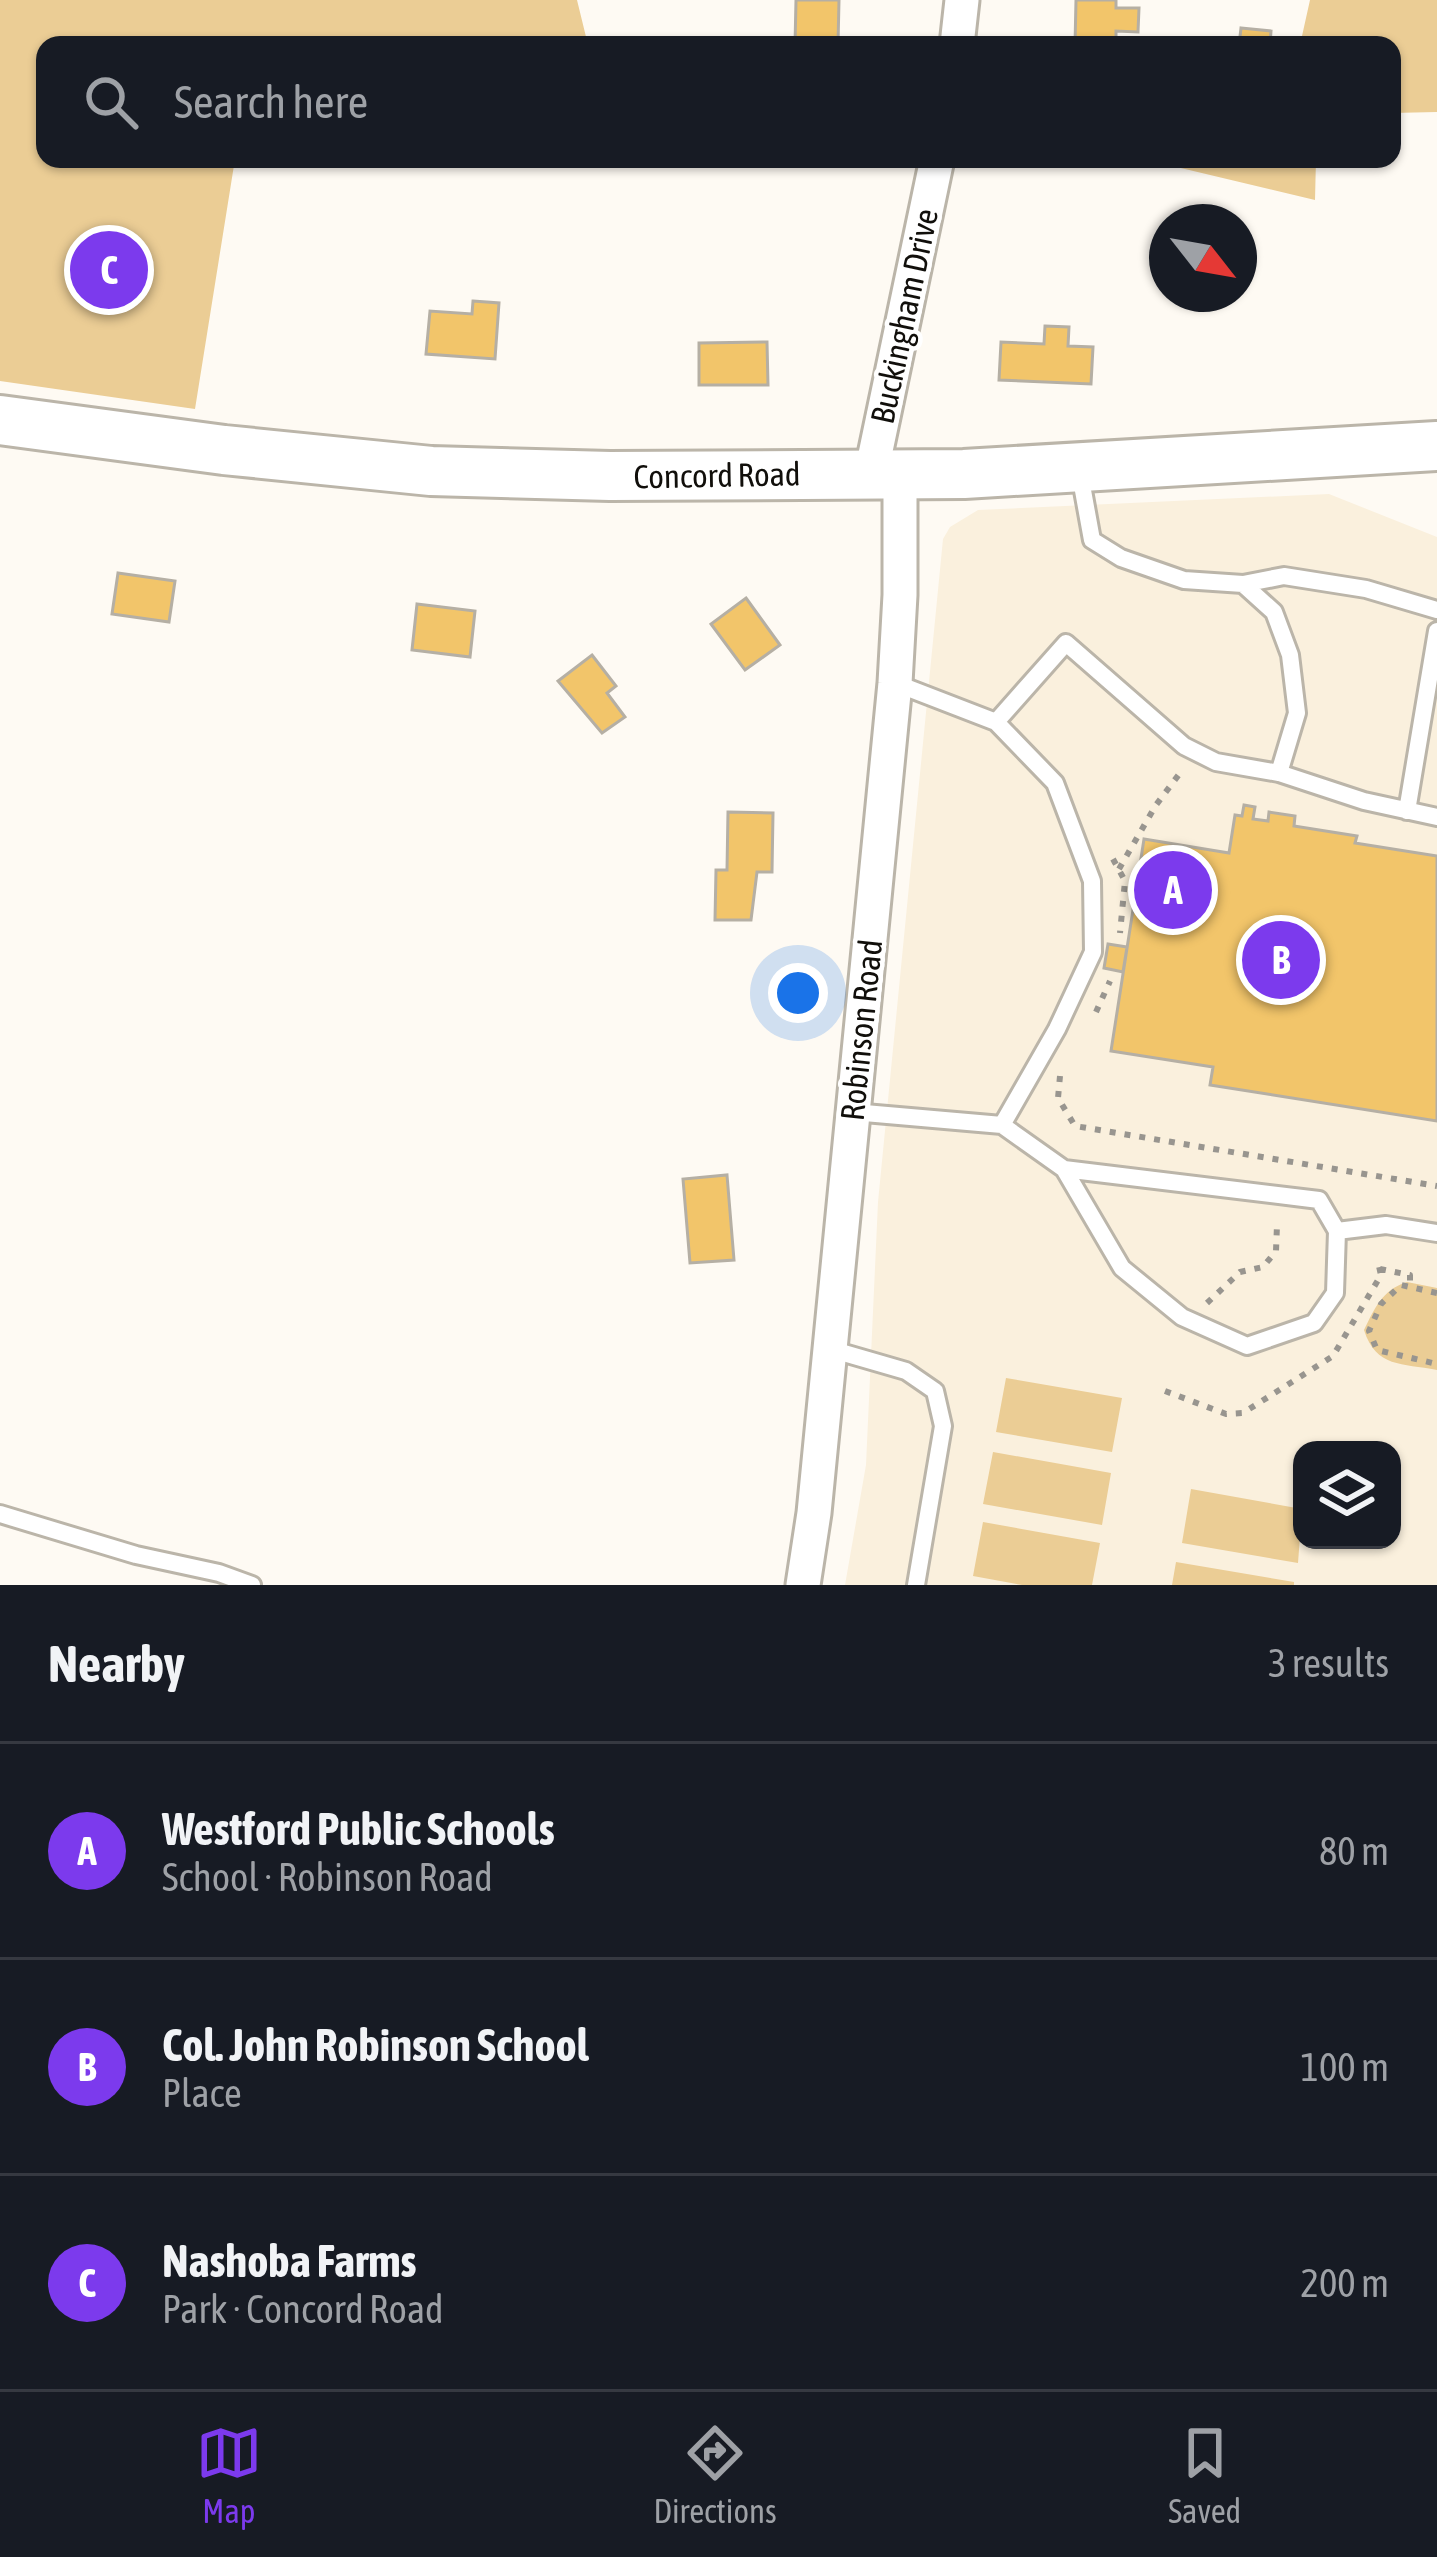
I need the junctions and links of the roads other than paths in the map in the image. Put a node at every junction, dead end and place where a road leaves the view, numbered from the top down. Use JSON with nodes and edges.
{"nodes":[{"id":1,"x":962,"y":0,"type":"edge"},
{"id":2,"x":959,"y":36,"type":"edge"},
{"id":3,"x":936,"y":168,"type":"edge"},
{"id":4,"x":0,"y":420,"type":"edge"},
{"id":5,"x":1437,"y":446,"type":"edge"},
{"id":6,"x":1078,"y":468,"type":"junction"},
{"id":7,"x":885,"y":474,"type":"junction"},
{"id":8,"x":1243,"y":584,"type":"junction"},
{"id":9,"x":1437,"y":610,"type":"edge"},
{"id":10,"x":1437,"y":631,"type":"edge"},
{"id":11,"x":895,"y":683,"type":"junction"},
{"id":12,"x":996,"y":722,"type":"junction"},
{"id":13,"x":1279,"y":773,"type":"junction"},
{"id":14,"x":1407,"y":811,"type":"junction"},
{"id":15,"x":1437,"y":817,"type":"edge"},
{"id":16,"x":853,"y":1112,"type":"junction"},
{"id":17,"x":1002,"y":1125,"type":"junction"},
{"id":18,"x":1064,"y":1169,"type":"junction"},
{"id":19,"x":1337,"y":1231,"type":"junction"},
{"id":20,"x":1437,"y":1233,"type":"edge"},
{"id":21,"x":830,"y":1349,"type":"junction"},
{"id":22,"x":0,"y":1514,"type":"edge"},
{"id":23,"x":252,"y":1585,"type":"edge"},
{"id":24,"x":802,"y":1585,"type":"edge"},
{"id":25,"x":916,"y":1585,"type":"edge"}],
"edges":[{"from":1,"to":2,"type":"street"},
{"from":3,"to":7,"type":"street","name":"Buckingham Drive"},
{"from":4,"to":7,"type":"main road","name":"Concord Road"},
{"from":5,"to":6,"type":"main road","name":"Concord Road"},
{"from":6,"to":7,"type":"main road","name":"Concord Road"},
{"from":6,"to":8,"type":"lane"},
{"from":7,"to":11,"type":"street","name":"Robinson Road"},
{"from":8,"to":9,"type":"lane"},
{"from":8,"to":13,"type":"lane"},
{"from":10,"to":14,"type":"lane"},
{"from":11,"to":12,"type":"lane"},
{"from":11,"to":16,"type":"street","name":"Robinson Road"},
{"from":12,"to":13,"type":"lane"},
{"from":12,"to":17,"type":"lane"},
{"from":13,"to":14,"type":"lane"},
{"from":14,"to":15,"type":"lane"},
{"from":16,"to":17,"type":"lane"},
{"from":16,"to":21,"type":"street","name":"Robinson Road"},
{"from":17,"to":18,"type":"lane"},
{"from":18,"to":19,"type":"lane"},
{"from":18,"to":19,"type":"lane"},
{"from":19,"to":20,"type":"lane"},
{"from":21,"to":24,"type":"street","name":"Robinson Road"},
{"from":21,"to":25,"type":"lane"},
{"from":22,"to":23,"type":"lane"}]}
